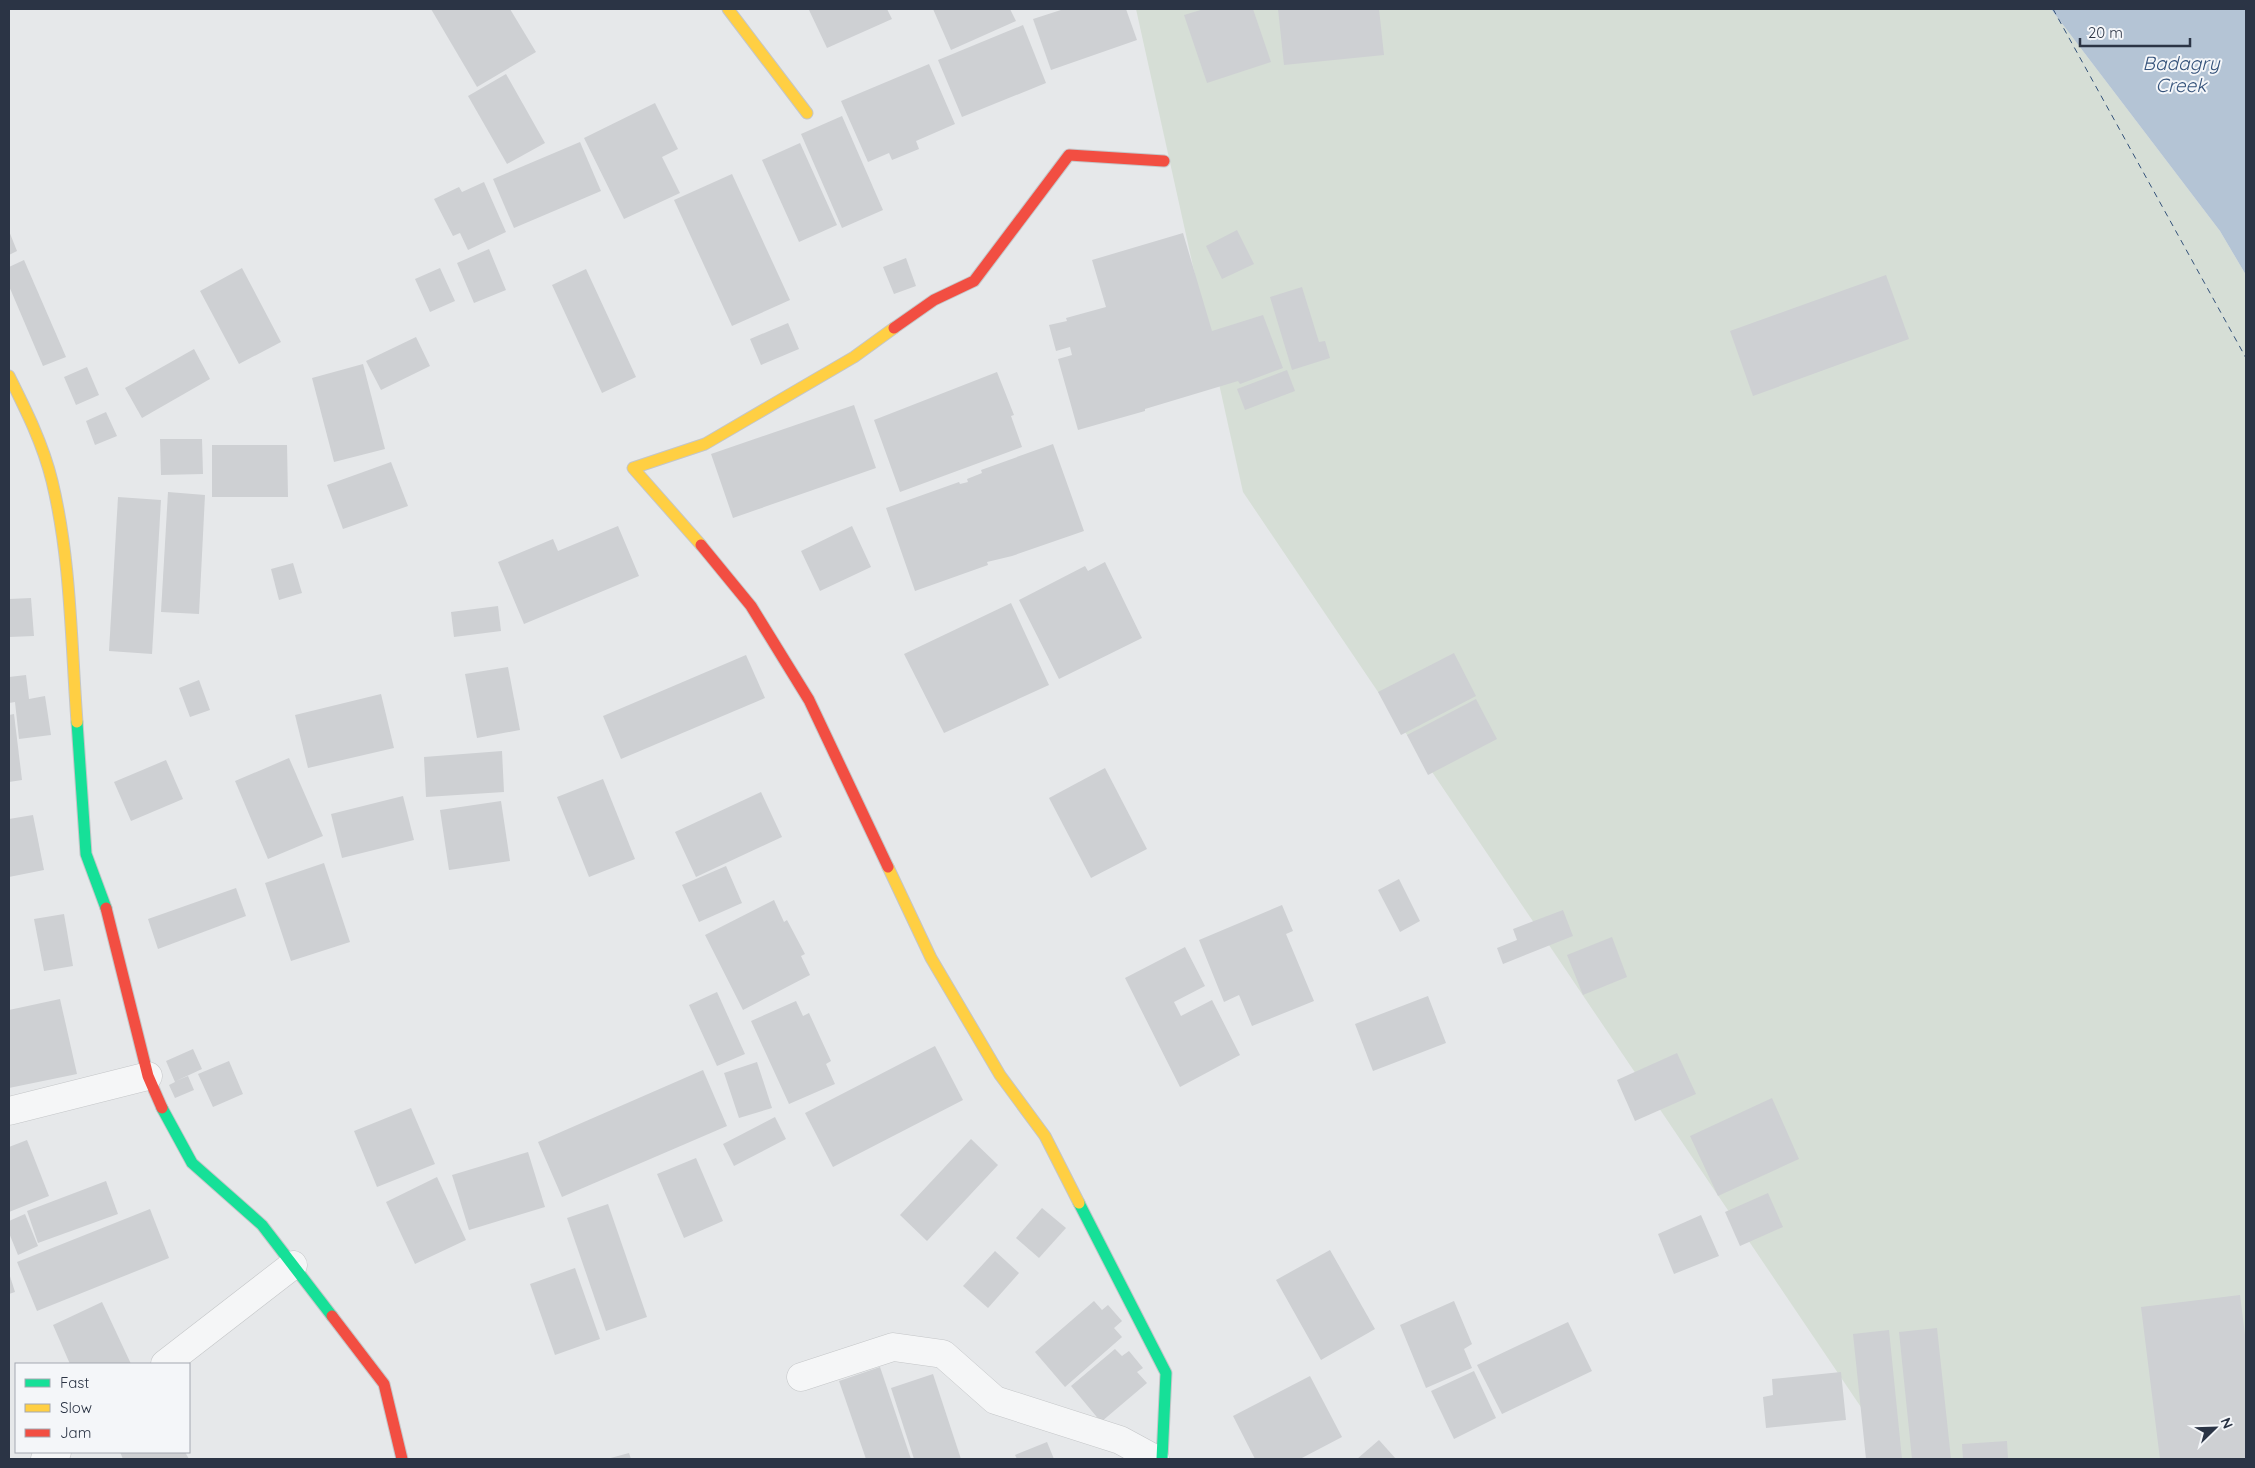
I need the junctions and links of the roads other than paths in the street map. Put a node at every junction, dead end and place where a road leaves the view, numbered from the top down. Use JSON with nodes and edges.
{"nodes":[{"id":1,"x":728,"y":9,"type":"edge"},
{"id":2,"x":807,"y":114,"type":"dead end"},
{"id":3,"x":1164,"y":161,"type":"dead end"},
{"id":4,"x":9,"y":376,"type":"edge"},
{"id":5,"x":148,"y":1076,"type":"junction"},
{"id":6,"x":9,"y":1111,"type":"edge"},
{"id":7,"x":293,"y":1265,"type":"junction"},
{"id":8,"x":166,"y":1363,"type":"edge"},
{"id":9,"x":801,"y":1377,"type":"dead end"},
{"id":10,"x":402,"y":1459,"type":"edge"},
{"id":11,"x":1154,"y":1459,"type":"edge"},
{"id":12,"x":1162,"y":1459,"type":"edge"}],
"edges":[{"from":1,"to":2,"type":"street"},
{"from":3,"to":12,"type":"street"},
{"from":4,"to":5,"type":"street"},
{"from":5,"to":6,"type":"street"},
{"from":5,"to":7,"type":"street"},
{"from":7,"to":8,"type":"street"},
{"from":7,"to":10,"type":"street"},
{"from":9,"to":11,"type":"street"}]}
